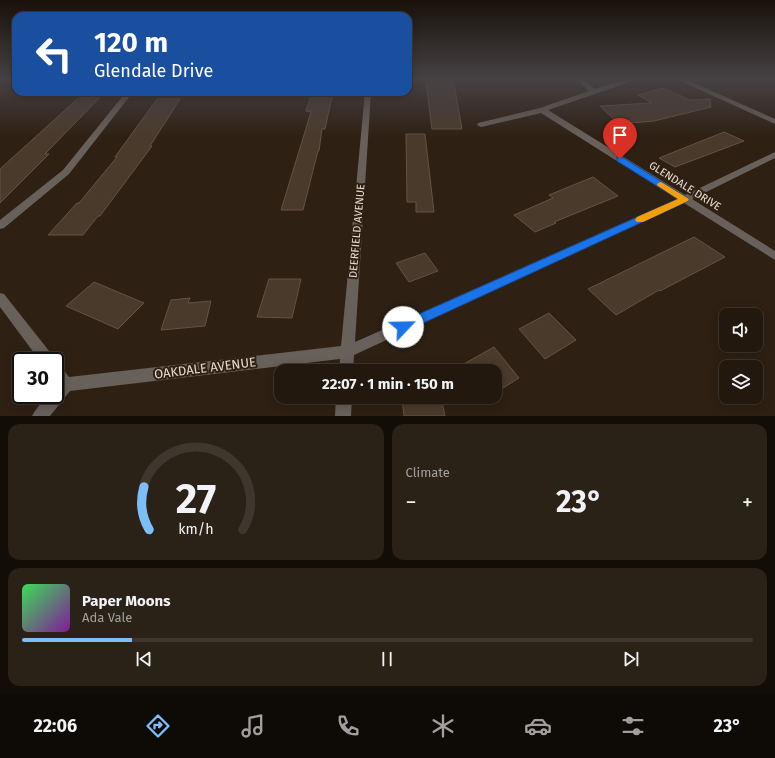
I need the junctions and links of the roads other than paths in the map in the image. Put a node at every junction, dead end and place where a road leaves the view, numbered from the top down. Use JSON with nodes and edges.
{"nodes":[{"id":1,"x":125,"y":98,"type":"edge"},
{"id":2,"x":367,"y":98,"type":"edge"},
{"id":3,"x":575,"y":98,"type":"edge"},
{"id":4,"x":721,"y":98,"type":"edge"},
{"id":5,"x":542,"y":110,"type":"junction"},
{"id":6,"x":775,"y":122,"type":"edge"},
{"id":7,"x":481,"y":125,"type":"dead end"},
{"id":8,"x":775,"y":155,"type":"edge"},
{"id":9,"x":685,"y":199,"type":"junction"},
{"id":10,"x":0,"y":225,"type":"edge"},
{"id":11,"x":775,"y":256,"type":"edge"},
{"id":12,"x":0,"y":298,"type":"edge"},
{"id":13,"x":41,"y":352,"type":"edge"},
{"id":14,"x":347,"y":352,"type":"junction"},
{"id":15,"x":346,"y":364,"type":"edge"},
{"id":16,"x":64,"y":381,"type":"edge"},
{"id":17,"x":66,"y":384,"type":"junction"},
{"id":18,"x":344,"y":404,"type":"edge"},
{"id":19,"x":40,"y":416,"type":"edge"},
{"id":20,"x":343,"y":416,"type":"edge"}],
"edges":[{"from":1,"to":10,"type":"street"},
{"from":2,"to":14,"type":"street","name":"DEERFIELD AVENUE"},
{"from":3,"to":5,"type":"street"},
{"from":4,"to":6,"type":"street"},
{"from":5,"to":7,"type":"street"},
{"from":5,"to":9,"type":"street","name":"GLENDALE DRIVE"},
{"from":8,"to":9,"type":"street","name":"OAKDALE AVENUE"},
{"from":9,"to":11,"type":"street","name":"GLENDALE DRIVE"},
{"from":9,"to":14,"type":"street","name":"OAKDALE AVENUE"},
{"from":12,"to":13,"type":"street"},
{"from":14,"to":15,"type":"street","name":"DEERFIELD AVENUE"},
{"from":14,"to":17,"type":"street","name":"OAKDALE AVENUE"},
{"from":16,"to":17,"type":"street"},
{"from":17,"to":19,"type":"street"},
{"from":18,"to":20,"type":"street"}]}
